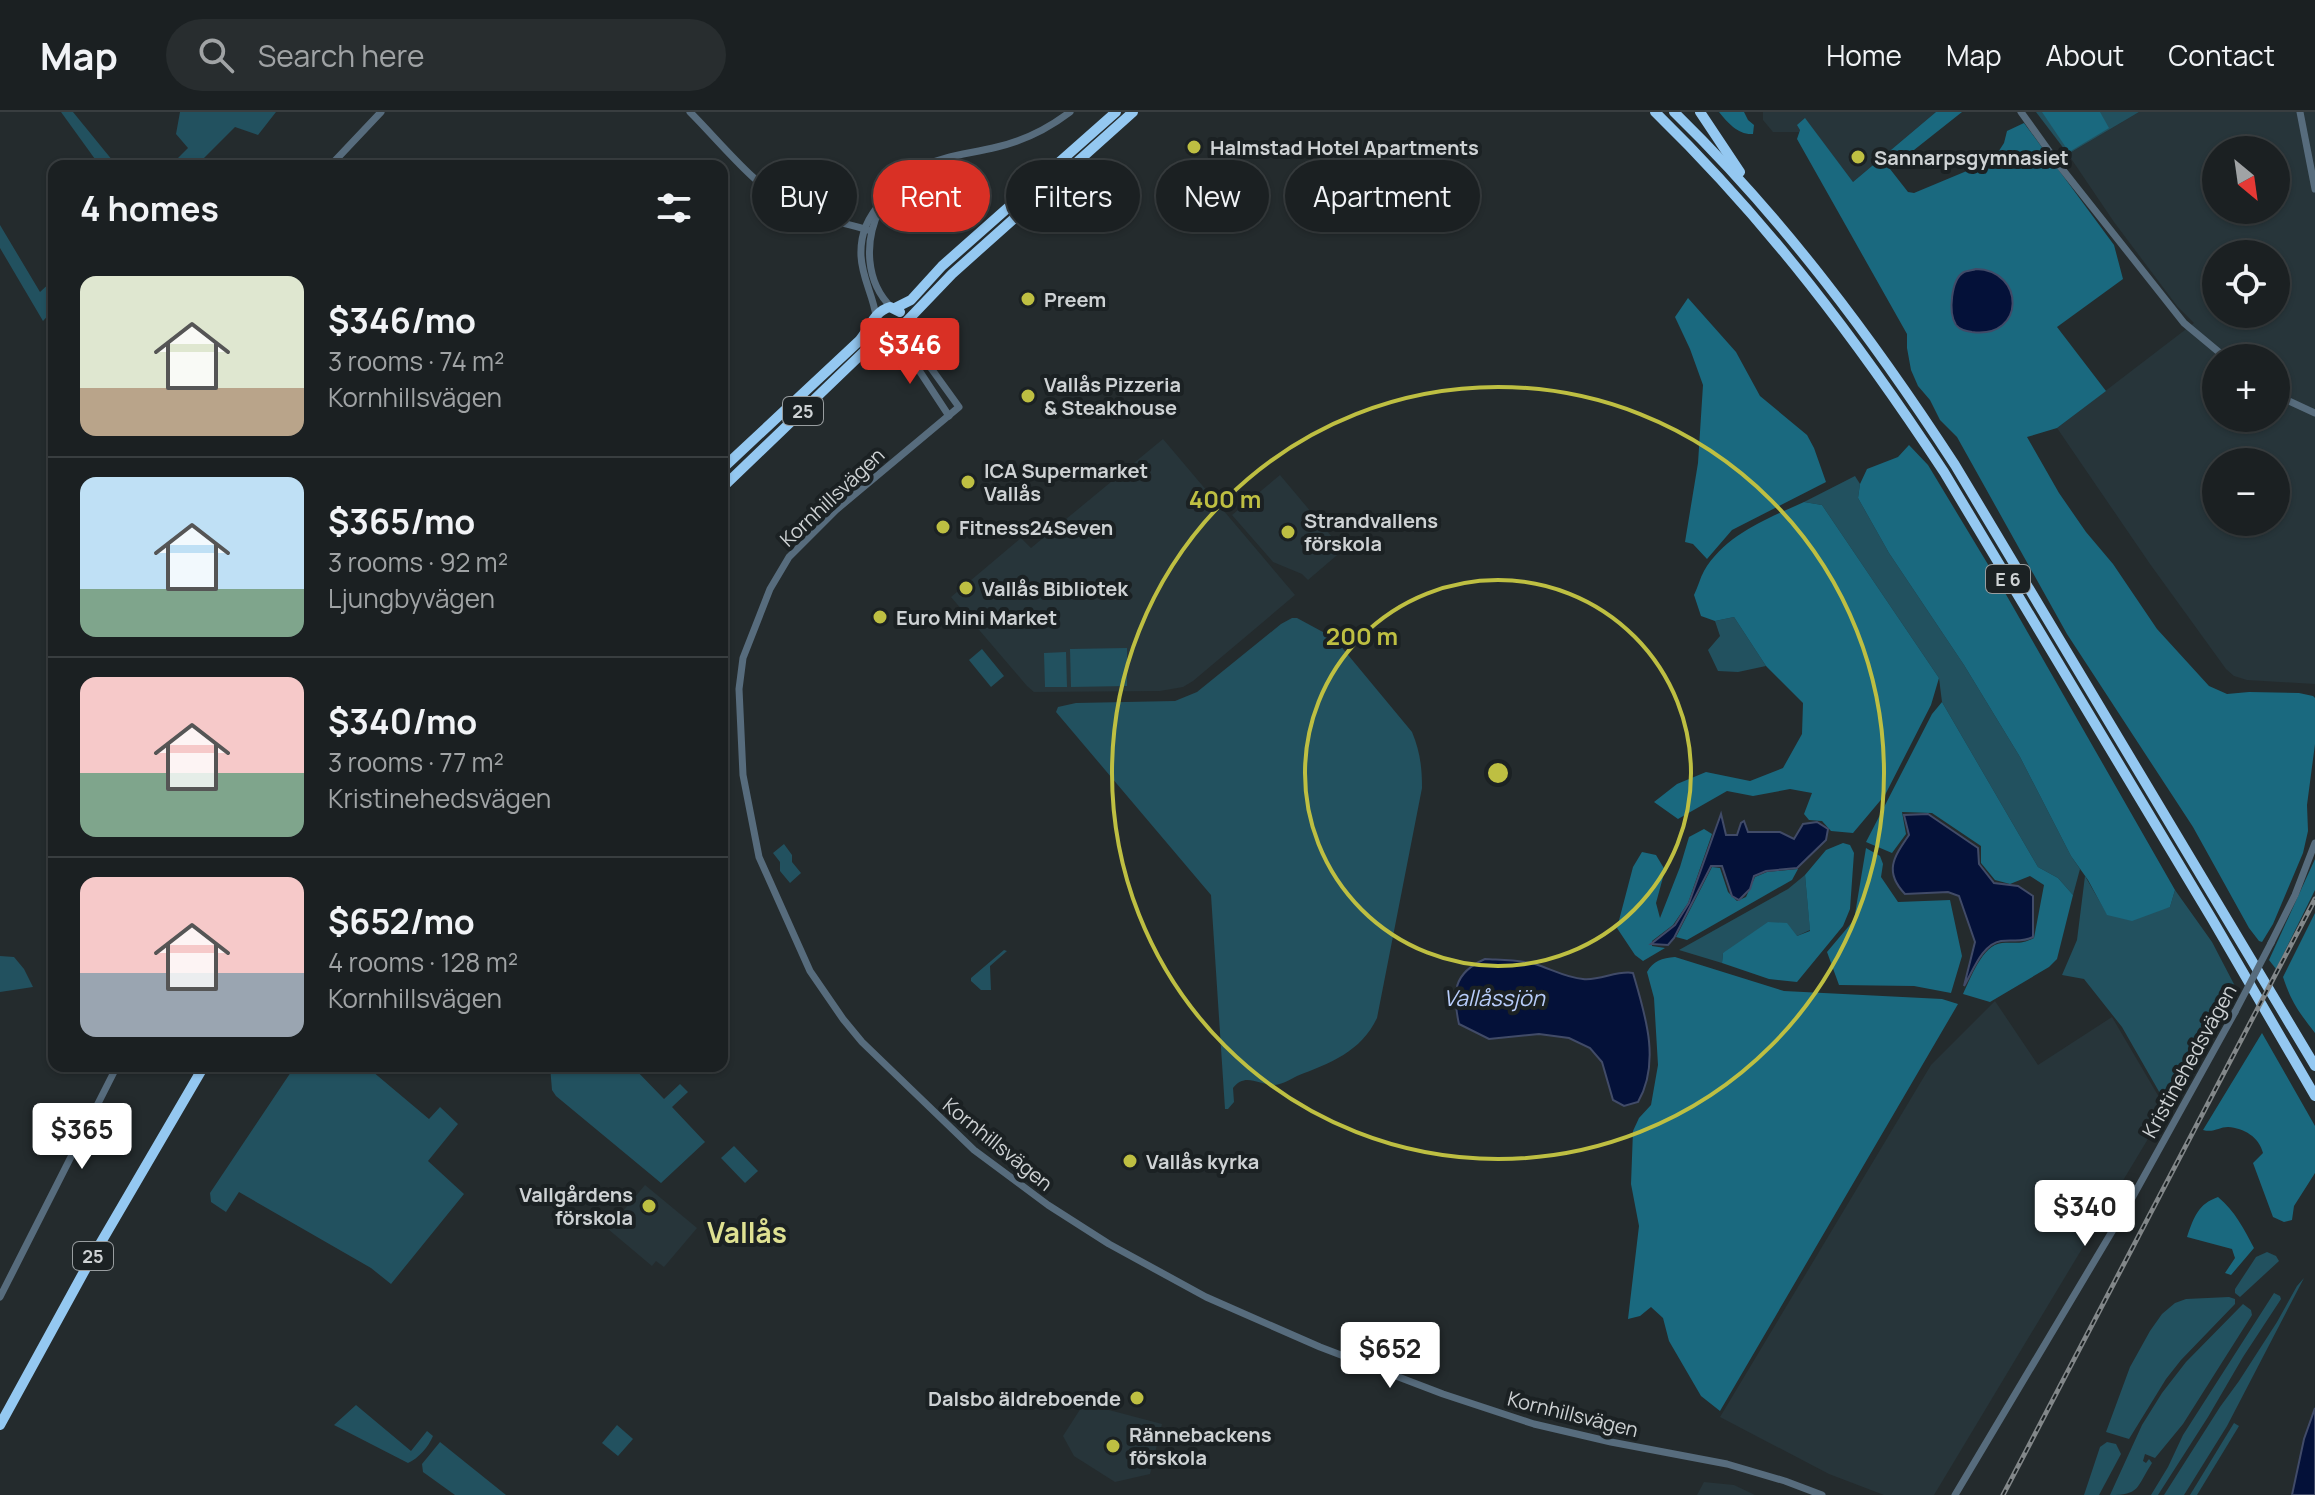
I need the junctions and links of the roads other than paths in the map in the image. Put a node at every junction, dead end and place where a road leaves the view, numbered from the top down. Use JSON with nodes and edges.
{"nodes":[{"id":1,"x":381,"y":112,"type":"edge"},
{"id":2,"x":690,"y":112,"type":"edge"},
{"id":3,"x":1070,"y":112,"type":"edge"},
{"id":4,"x":1116,"y":112,"type":"edge"},
{"id":5,"x":1133,"y":112,"type":"edge"},
{"id":6,"x":1655,"y":112,"type":"edge"},
{"id":7,"x":1674,"y":112,"type":"edge"},
{"id":8,"x":1700,"y":112,"type":"edge"},
{"id":9,"x":2021,"y":112,"type":"edge"},
{"id":10,"x":2300,"y":112,"type":"edge"},
{"id":11,"x":336,"y":160,"type":"edge"},
{"id":12,"x":2315,"y":189,"type":"edge"},
{"id":13,"x":1758,"y":201,"type":"junction"},
{"id":14,"x":867,"y":230,"type":"junction"},
{"id":15,"x":894,"y":308,"type":"junction"},
{"id":16,"x":876,"y":318,"type":"junction"},
{"id":17,"x":905,"y":325,"type":"junction"},
{"id":18,"x":888,"y":338,"type":"junction"},
{"id":19,"x":2209,"y":344,"type":"edge"},
{"id":20,"x":2290,"y":401,"type":"edge"},
{"id":21,"x":2315,"y":413,"type":"edge"},
{"id":22,"x":949,"y":416,"type":"junction"},
{"id":23,"x":728,"y":463,"type":"edge"},
{"id":24,"x":728,"y":482,"type":"edge"},
{"id":25,"x":2315,"y":843,"type":"edge"},
{"id":26,"x":2315,"y":1066,"type":"edge"},
{"id":27,"x":114,"y":1072,"type":"edge"},
{"id":28,"x":200,"y":1072,"type":"edge"},
{"id":29,"x":2315,"y":1096,"type":"edge"},
{"id":30,"x":0,"y":1297,"type":"edge"},
{"id":31,"x":0,"y":1425,"type":"edge"},
{"id":32,"x":1822,"y":1495,"type":"edge"},
{"id":33,"x":1955,"y":1495,"type":"edge"}],
"edges":[{"from":1,"to":11,"type":"street"},
{"from":2,"to":14,"type":"street"},
{"from":3,"to":14,"type":"street"},
{"from":4,"to":15,"type":"highway","number":"25"},
{"from":5,"to":17,"type":"highway","number":"25"},
{"from":6,"to":29,"type":"highway","number":"E 6"},
{"from":7,"to":13,"type":"highway","number":"E 6"},
{"from":8,"to":13,"type":"highway"},
{"from":9,"to":19,"type":"street"},
{"from":10,"to":12,"type":"street"},
{"from":13,"to":26,"type":"highway","number":"E 6"},
{"from":14,"to":15,"type":"street"},
{"from":14,"to":16,"type":"street"},
{"from":15,"to":16,"type":"highway","number":"25"},
{"from":15,"to":17,"type":"highway"},
{"from":16,"to":18,"type":"highway"},
{"from":16,"to":23,"type":"highway","number":"25"},
{"from":17,"to":18,"type":"highway","number":"25"},
{"from":17,"to":22,"type":"street","name":"Kornhillsvägen"},
{"from":18,"to":22,"type":"street"},
{"from":18,"to":24,"type":"highway","number":"25"},
{"from":20,"to":21,"type":"street"},
{"from":22,"to":32,"type":"street","name":"Kornhillsvägen"},
{"from":25,"to":33,"type":"street","name":"Kristinehedsvägen","bridge":true},
{"from":27,"to":30,"type":"street"},
{"from":28,"to":31,"type":"highway","number":"25"}]}
